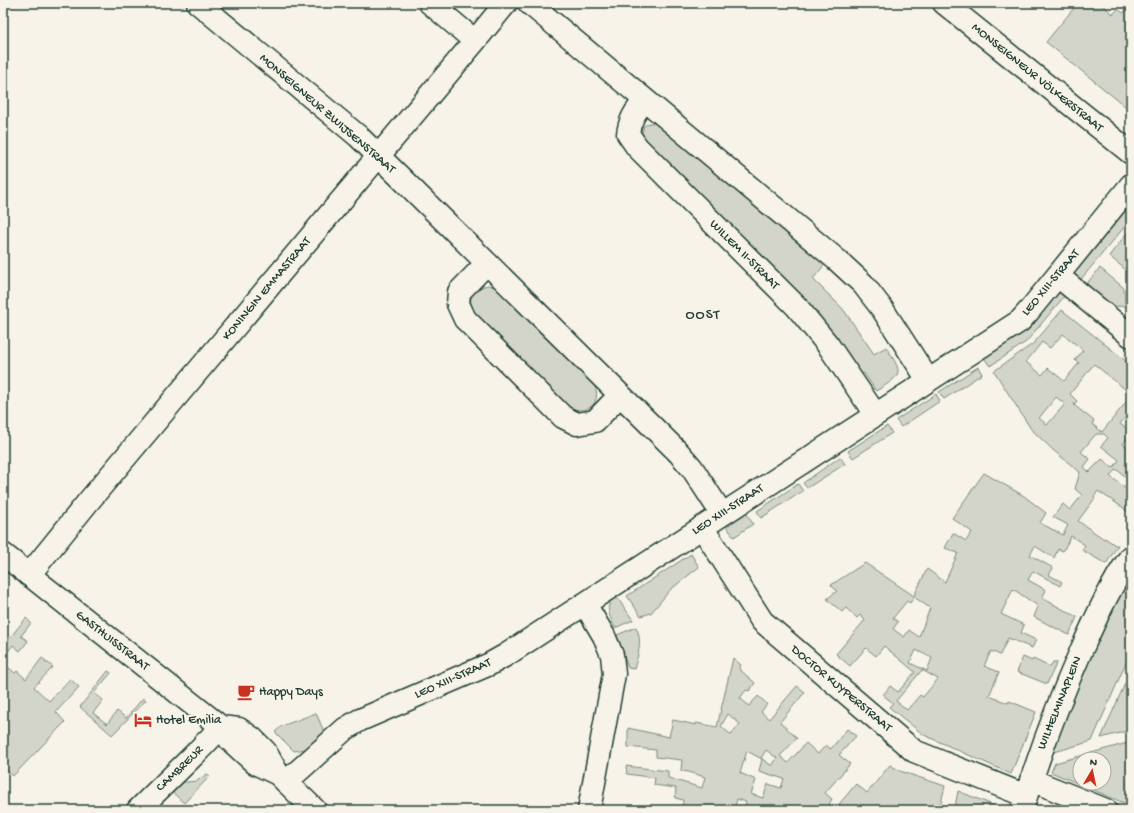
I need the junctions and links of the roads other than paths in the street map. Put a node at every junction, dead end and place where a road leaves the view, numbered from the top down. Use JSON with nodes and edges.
{"nodes":[{"id":1,"x":198,"y":3,"type":"edge"},
{"id":2,"x":430,"y":3,"type":"edge"},
{"id":3,"x":506,"y":3,"type":"edge"},
{"id":4,"x":529,"y":3,"type":"edge"},
{"id":5,"x":944,"y":3,"type":"edge"},
{"id":6,"x":475,"y":41,"type":"junction"},
{"id":7,"x":645,"y":100,"type":"junction"},
{"id":8,"x":1131,"y":153,"type":"edge"},
{"id":9,"x":378,"y":156,"type":"junction"},
{"id":10,"x":1131,"y":185,"type":"edge"},
{"id":11,"x":487,"y":263,"type":"junction"},
{"id":12,"x":1058,"y":276,"type":"junction"},
{"id":13,"x":1131,"y":336,"type":"edge"},
{"id":14,"x":928,"y":380,"type":"junction"},
{"id":15,"x":620,"y":395,"type":"junction"},
{"id":16,"x":875,"y":414,"type":"junction"},
{"id":17,"x":722,"y":514,"type":"junction"},
{"id":18,"x":702,"y":527,"type":"junction"},
{"id":19,"x":3,"y":554,"type":"edge"},
{"id":20,"x":1131,"y":556,"type":"edge"},
{"id":21,"x":29,"y":575,"type":"junction"},
{"id":22,"x":585,"y":604,"type":"junction"},
{"id":23,"x":221,"y":727,"type":"junction"},
{"id":24,"x":282,"y":778,"type":"junction"},
{"id":25,"x":1027,"y":795,"type":"edge"},
{"id":26,"x":138,"y":810,"type":"edge"},
{"id":27,"x":315,"y":810,"type":"edge"},
{"id":28,"x":589,"y":810,"type":"edge"},
{"id":29,"x":1106,"y":810,"type":"edge"}],
"edges":[{"from":1,"to":9,"type":"street","name":"MONSEIGNEUR ZWIJSENSTRAAT"},
{"from":2,"to":6,"type":"street"},
{"from":3,"to":6,"type":"street","name":"KONINGIN EMMASTRAAT"},
{"from":4,"to":7,"type":"street"},
{"from":5,"to":8,"type":"street","name":"MONSEIGNEUR VÖLKERSTRAAT"},
{"from":6,"to":9,"type":"street","name":"KONINGIN EMMASTRAAT"},
{"from":7,"to":14,"type":"street"},
{"from":7,"to":16,"type":"street","name":"WILLEM II-STRAAT"},
{"from":9,"to":11,"type":"street","name":"MONSEIGNEUR ZWIJSENSTRAAT"},
{"from":9,"to":21,"type":"street","name":"KONINGIN EMMASTRAAT"},
{"from":10,"to":12,"type":"street","name":"LEO XIII-STRAAT"},
{"from":11,"to":15,"type":"street","name":"MONSEIGNEUR ZWIJSENSTRAAT"},
{"from":11,"to":15,"type":"street"},
{"from":12,"to":13,"type":"street"},
{"from":12,"to":14,"type":"street","name":"LEO XIII-STRAAT"},
{"from":14,"to":16,"type":"street","name":"LEO XIII-STRAAT"},
{"from":15,"to":17,"type":"street","name":"MONSEIGNEUR ZWIJSENSTRAAT"},
{"from":16,"to":17,"type":"street","name":"LEO XIII-STRAAT"},
{"from":17,"to":18,"type":"street","name":"LEO XIII-STRAAT"},
{"from":18,"to":22,"type":"street","name":"LEO XIII-STRAAT"},
{"from":18,"to":25,"type":"street","name":"DOCTOR KUYPERSTRAAT"},
{"from":19,"to":21,"type":"street","name":"GASTHUISSTRAAT"},
{"from":20,"to":25,"type":"street","name":"WILHELMINAPLEIN"},
{"from":21,"to":23,"type":"street","name":"GASTHUISSTRAAT"},
{"from":22,"to":24,"type":"street","name":"LEO XIII-STRAAT"},
{"from":22,"to":28,"type":"street"},
{"from":23,"to":24,"type":"street","name":"GASTHUISSTRAAT"},
{"from":23,"to":26,"type":"street","name":"CAMBREUR"},
{"from":24,"to":27,"type":"street","name":"GASTHUISSTRAAT"},
{"from":25,"to":29,"type":"street"}]}
